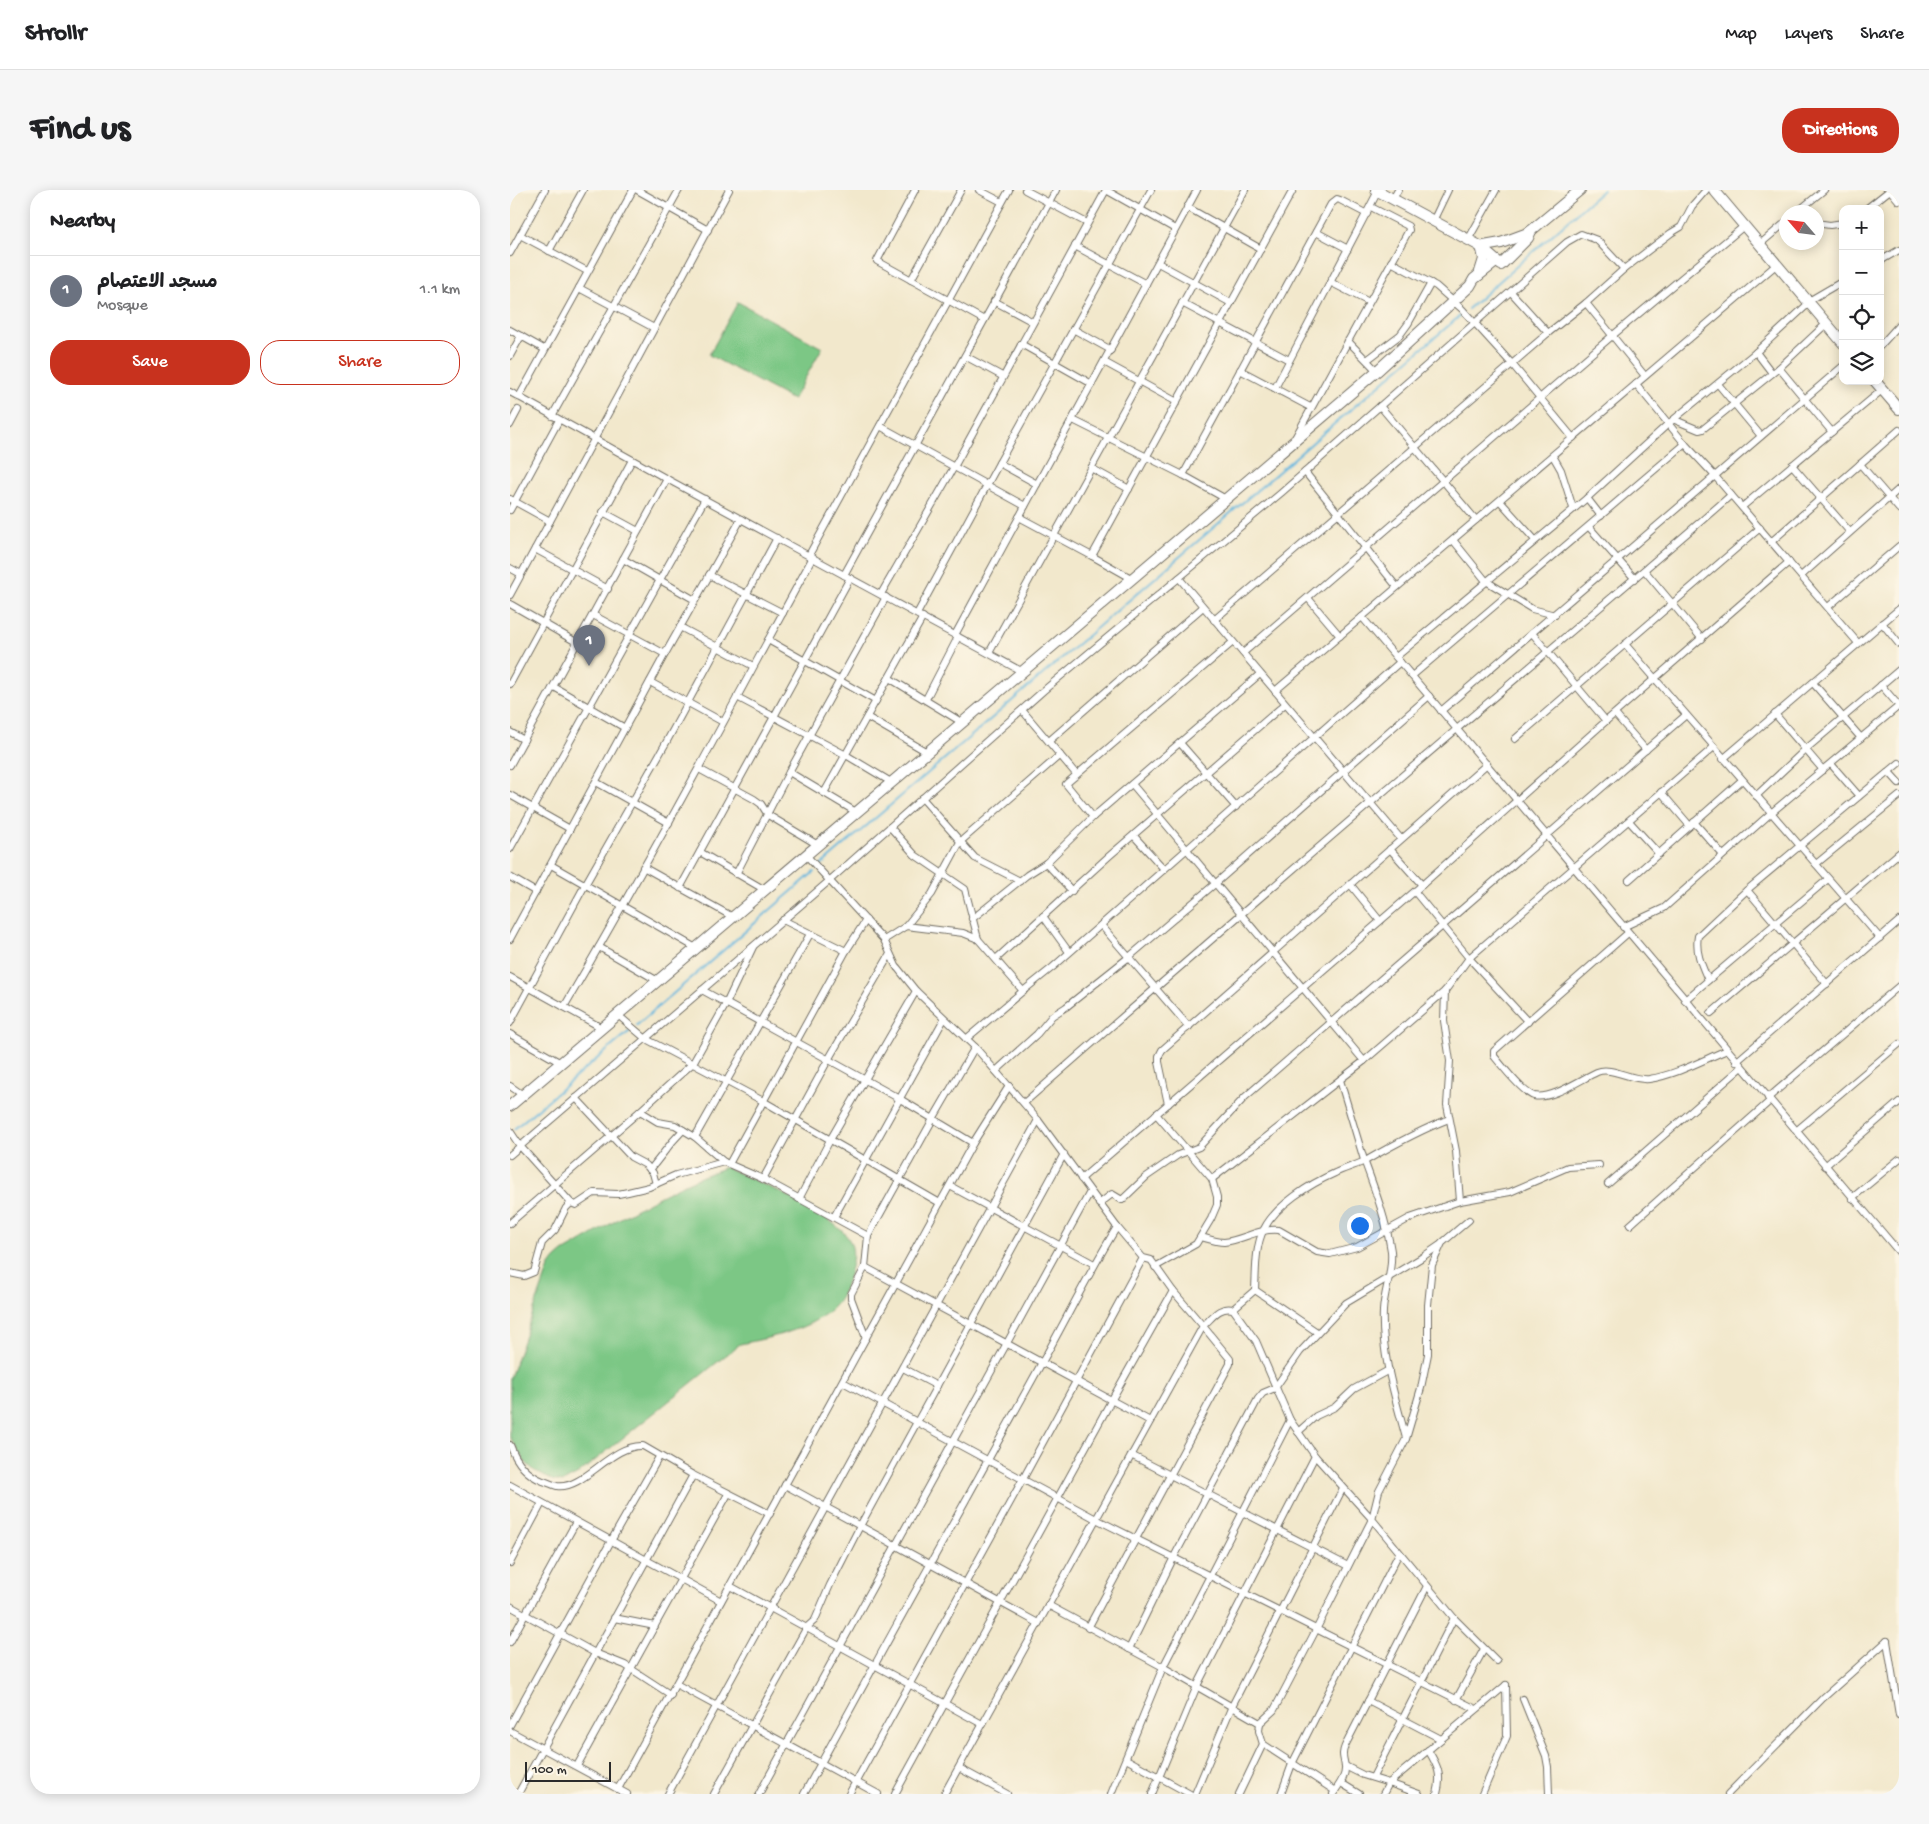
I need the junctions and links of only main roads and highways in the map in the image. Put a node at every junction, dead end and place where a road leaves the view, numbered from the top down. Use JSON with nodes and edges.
{"nodes":[{"id":1,"x":1377,"y":190,"type":"edge"},
{"id":2,"x":1579,"y":190,"type":"edge"},
{"id":3,"x":1714,"y":190,"type":"edge"},
{"id":4,"x":1395,"y":194,"type":"edge"},
{"id":5,"x":1530,"y":232,"type":"junction"},
{"id":6,"x":1481,"y":247,"type":"junction"},
{"id":7,"x":1502,"y":260,"type":"junction"},
{"id":8,"x":1479,"y":275,"type":"junction"},
{"id":9,"x":1470,"y":286,"type":"junction"},
{"id":10,"x":1840,"y":340,"type":"edge"},
{"id":11,"x":1878,"y":385,"type":"edge"},
{"id":12,"x":1899,"y":409,"type":"edge"},
{"id":13,"x":510,"y":1106,"type":"edge"}],
"edges":[{"from":1,"to":4,"type":"main road"},
{"from":2,"to":5,"type":"main road"},
{"from":3,"to":10,"type":"main road"},
{"from":4,"to":6,"type":"main road"},
{"from":5,"to":6,"type":"main road"},
{"from":5,"to":7,"type":"main road"},
{"from":6,"to":7,"type":"main road"},
{"from":6,"to":8,"type":"main road"},
{"from":7,"to":8,"type":"main road"},
{"from":7,"to":9,"type":"main road"},
{"from":8,"to":9,"type":"main road"},
{"from":9,"to":13,"type":"main road"},
{"from":11,"to":12,"type":"main road"}]}
